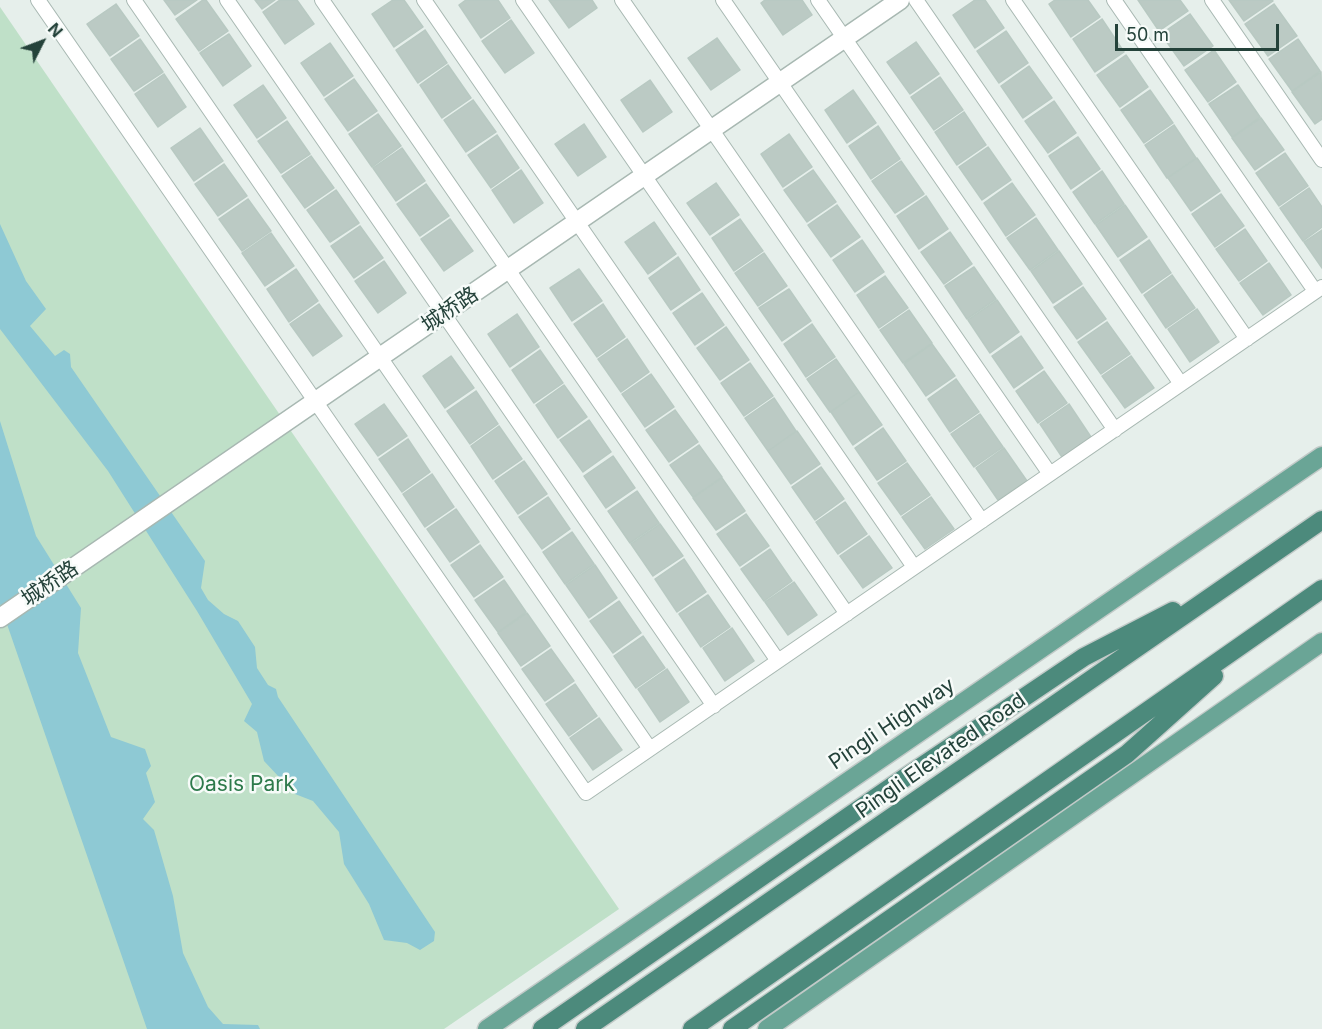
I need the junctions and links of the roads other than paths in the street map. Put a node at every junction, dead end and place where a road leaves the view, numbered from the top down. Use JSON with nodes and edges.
{"nodes":[{"id":1,"x":38,"y":0,"type":"edge"},
{"id":2,"x":134,"y":0,"type":"edge"},
{"id":3,"x":227,"y":0,"type":"edge"},
{"id":4,"x":322,"y":0,"type":"edge"},
{"id":5,"x":423,"y":0,"type":"edge"},
{"id":6,"x":523,"y":0,"type":"edge"},
{"id":7,"x":622,"y":0,"type":"edge"},
{"id":8,"x":723,"y":0,"type":"edge"},
{"id":9,"x":819,"y":0,"type":"edge"},
{"id":10,"x":900,"y":0,"type":"edge"},
{"id":11,"x":916,"y":0,"type":"edge"},
{"id":12,"x":1013,"y":0,"type":"edge"},
{"id":13,"x":1114,"y":0,"type":"edge"},
{"id":14,"x":1212,"y":0,"type":"edge"},
{"id":15,"x":845,"y":38,"type":"junction"},
{"id":16,"x":780,"y":83,"type":"junction"},
{"id":17,"x":712,"y":130,"type":"junction"},
{"id":18,"x":1322,"y":160,"type":"edge"},
{"id":19,"x":644,"y":176,"type":"junction"},
{"id":20,"x":577,"y":222,"type":"junction"},
{"id":21,"x":508,"y":270,"type":"junction"},
{"id":22,"x":1319,"y":289,"type":"edge"},
{"id":23,"x":444,"y":314,"type":"junction"},
{"id":24,"x":1247,"y":339,"type":"junction"},
{"id":25,"x":380,"y":358,"type":"junction"},
{"id":26,"x":1181,"y":384,"type":"junction"},
{"id":27,"x":316,"y":402,"type":"junction"},
{"id":28,"x":1115,"y":430,"type":"junction"},
{"id":29,"x":1322,"y":456,"type":"edge"},
{"id":30,"x":1050,"y":474,"type":"junction"},
{"id":31,"x":1322,"y":520,"type":"edge"},
{"id":32,"x":982,"y":521,"type":"junction"},
{"id":33,"x":914,"y":567,"type":"junction"},
{"id":34,"x":1239,"y":577,"type":"junction"},
{"id":35,"x":1322,"y":589,"type":"edge"},
{"id":36,"x":847,"y":614,"type":"junction"},
{"id":37,"x":0,"y":618,"type":"edge"},
{"id":38,"x":1274,"y":623,"type":"junction"},
{"id":39,"x":1322,"y":642,"type":"edge"},
{"id":40,"x":778,"y":661,"type":"junction"},
{"id":41,"x":714,"y":706,"type":"junction"},
{"id":42,"x":651,"y":749,"type":"junction"},
{"id":43,"x":487,"y":1029,"type":"edge"},
{"id":44,"x":542,"y":1029,"type":"edge"},
{"id":45,"x":585,"y":1029,"type":"edge"},
{"id":46,"x":692,"y":1029,"type":"edge"},
{"id":47,"x":732,"y":1029,"type":"edge"},
{"id":48,"x":767,"y":1029,"type":"edge"}],
"edges":[{"from":1,"to":27,"type":"lane"},
{"from":2,"to":25,"type":"lane"},
{"from":3,"to":23,"type":"lane"},
{"from":4,"to":21,"type":"lane"},
{"from":5,"to":20,"type":"lane"},
{"from":6,"to":19,"type":"lane"},
{"from":7,"to":17,"type":"lane"},
{"from":8,"to":16,"type":"lane"},
{"from":9,"to":15,"type":"lane"},
{"from":10,"to":15,"type":"street","name":"城桥路"},
{"from":11,"to":26,"type":"lane"},
{"from":12,"to":24,"type":"lane"},
{"from":13,"to":22,"type":"lane"},
{"from":14,"to":18,"type":"lane"},
{"from":15,"to":16,"type":"street","name":"城桥路"},
{"from":15,"to":28,"type":"lane"},
{"from":16,"to":17,"type":"street","name":"城桥路"},
{"from":16,"to":30,"type":"lane"},
{"from":17,"to":19,"type":"street","name":"城桥路"},
{"from":17,"to":32,"type":"lane"},
{"from":19,"to":20,"type":"street","name":"城桥路"},
{"from":19,"to":33,"type":"lane"},
{"from":20,"to":21,"type":"street","name":"城桥路"},
{"from":20,"to":36,"type":"lane"},
{"from":21,"to":23,"type":"street","name":"城桥路"},
{"from":21,"to":40,"type":"lane"},
{"from":22,"to":24,"type":"lane"},
{"from":23,"to":25,"type":"street","name":"城桥路"},
{"from":23,"to":41,"type":"lane"},
{"from":24,"to":26,"type":"lane"},
{"from":25,"to":27,"type":"street","name":"城桥路"},
{"from":25,"to":42,"type":"lane"},
{"from":26,"to":28,"type":"lane"},
{"from":27,"to":37,"type":"street","name":"城桥路"},
{"from":27,"to":42,"type":"lane"},
{"from":28,"to":30,"type":"lane"},
{"from":29,"to":43,"type":"main road","name":"Pingli Highway"},
{"from":30,"to":32,"type":"lane"},
{"from":31,"to":34,"type":"highway","name":"Pingli Elevated Road"},
{"from":32,"to":33,"type":"lane"},
{"from":33,"to":36,"type":"lane"},
{"from":34,"to":44,"type":"highway"},
{"from":34,"to":45,"type":"highway","name":"Pingli Elevated Road"},
{"from":35,"to":38,"type":"highway"},
{"from":36,"to":40,"type":"lane"},
{"from":38,"to":46,"type":"highway"},
{"from":38,"to":47,"type":"highway"},
{"from":39,"to":48,"type":"main road"},
{"from":40,"to":41,"type":"lane"},
{"from":41,"to":42,"type":"lane"}]}
